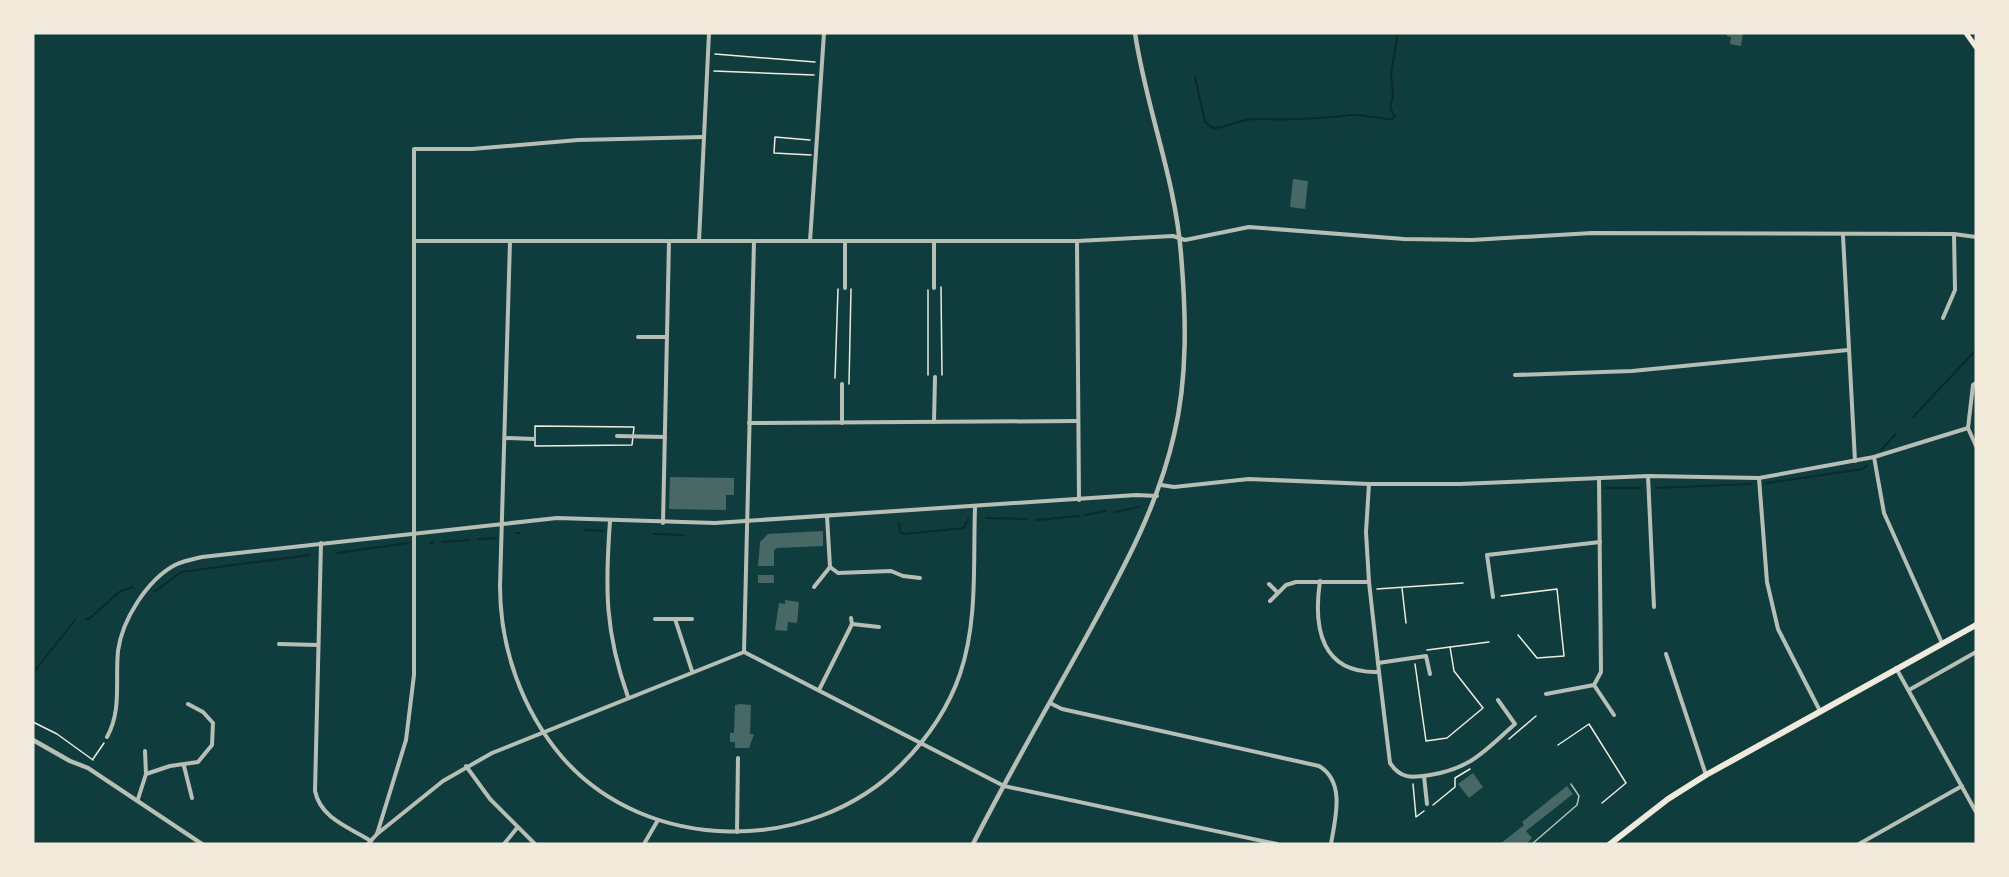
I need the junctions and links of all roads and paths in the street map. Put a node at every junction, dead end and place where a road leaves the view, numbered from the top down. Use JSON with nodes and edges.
{"nodes":[{"id":1,"x":709,"y":33,"type":"edge"},
{"id":2,"x":824,"y":33,"type":"edge"},
{"id":3,"x":1135,"y":33,"type":"edge"},
{"id":4,"x":1966,"y":33,"type":"edge"},
{"id":5,"x":1976,"y":47,"type":"edge"},
{"id":6,"x":708,"y":53,"type":"junction"},
{"id":7,"x":822,"y":63,"type":"junction"},
{"id":8,"x":708,"y":70,"type":"junction"},
{"id":9,"x":821,"y":75,"type":"junction"},
{"id":10,"x":704,"y":137,"type":"junction"},
{"id":11,"x":817,"y":141,"type":"junction"},
{"id":12,"x":815,"y":155,"type":"junction"},
{"id":13,"x":1954,"y":234,"type":"junction"},
{"id":14,"x":1843,"y":236,"type":"junction"},
{"id":15,"x":1976,"y":237,"type":"edge"},
{"id":16,"x":1179,"y":238,"type":"junction"},
{"id":17,"x":414,"y":241,"type":"junction"},
{"id":18,"x":510,"y":241,"type":"junction"},
{"id":19,"x":669,"y":241,"type":"junction"},
{"id":20,"x":699,"y":241,"type":"junction"},
{"id":21,"x":754,"y":241,"type":"junction"},
{"id":22,"x":810,"y":241,"type":"junction"},
{"id":23,"x":845,"y":241,"type":"junction"},
{"id":24,"x":934,"y":241,"type":"junction"},
{"id":25,"x":1077,"y":241,"type":"junction"},
{"id":26,"x":941,"y":280,"type":"dead end"},
{"id":27,"x":838,"y":288,"type":"dead end"},
{"id":28,"x":845,"y":288,"type":"dead end"},
{"id":29,"x":851,"y":288,"type":"dead end"},
{"id":30,"x":934,"y":288,"type":"dead end"},
{"id":31,"x":928,"y":289,"type":"dead end"},
{"id":32,"x":1943,"y":318,"type":"dead end"},
{"id":33,"x":638,"y":337,"type":"dead end"},
{"id":34,"x":666,"y":338,"type":"junction"},
{"id":35,"x":1848,"y":350,"type":"junction"},
{"id":36,"x":1515,"y":375,"type":"dead end"},
{"id":37,"x":928,"y":377,"type":"dead end"},
{"id":38,"x":934,"y":377,"type":"dead end"},
{"id":39,"x":942,"y":377,"type":"dead end"},
{"id":40,"x":835,"y":378,"type":"dead end"},
{"id":41,"x":1976,"y":383,"type":"edge"},
{"id":42,"x":842,"y":384,"type":"dead end"},
{"id":43,"x":849,"y":387,"type":"dead end"},
{"id":44,"x":1078,"y":421,"type":"junction"},
{"id":45,"x":934,"y":422,"type":"junction"},
{"id":46,"x":749,"y":423,"type":"junction"},
{"id":47,"x":842,"y":423,"type":"junction"},
{"id":48,"x":1968,"y":428,"type":"junction"},
{"id":49,"x":617,"y":436,"type":"dead end"},
{"id":50,"x":633,"y":436,"type":"junction"},
{"id":51,"x":665,"y":437,"type":"junction"},
{"id":52,"x":504,"y":438,"type":"junction"},
{"id":53,"x":534,"y":439,"type":"junction"},
{"id":54,"x":1976,"y":446,"type":"edge"},
{"id":55,"x":1874,"y":457,"type":"junction"},
{"id":56,"x":1855,"y":461,"type":"junction"},
{"id":57,"x":1648,"y":476,"type":"junction"},
{"id":58,"x":1599,"y":478,"type":"junction"},
{"id":59,"x":1759,"y":478,"type":"junction"},
{"id":60,"x":1369,"y":484,"type":"junction"},
{"id":61,"x":1161,"y":485,"type":"junction"},
{"id":62,"x":1157,"y":496,"type":"junction"},
{"id":63,"x":1078,"y":500,"type":"junction"},
{"id":64,"x":975,"y":508,"type":"junction"},
{"id":65,"x":827,"y":516,"type":"junction"},
{"id":66,"x":610,"y":521,"type":"junction"},
{"id":67,"x":746,"y":521,"type":"junction"},
{"id":68,"x":502,"y":523,"type":"junction"},
{"id":69,"x":663,"y":523,"type":"junction"},
{"id":70,"x":415,"y":533,"type":"junction"},
{"id":71,"x":1600,"y":542,"type":"junction"},
{"id":72,"x":321,"y":543,"type":"junction"},
{"id":73,"x":830,"y":567,"type":"junction"},
{"id":74,"x":920,"y":578,"type":"dead end"},
{"id":75,"x":1320,"y":581,"type":"junction"},
{"id":76,"x":1369,"y":582,"type":"junction"},
{"id":77,"x":1463,"y":583,"type":"dead end"},
{"id":78,"x":1269,"y":584,"type":"dead end"},
{"id":79,"x":814,"y":587,"type":"dead end"},
{"id":80,"x":1402,"y":587,"type":"junction"},
{"id":81,"x":1370,"y":589,"type":"junction"},
{"id":82,"x":1277,"y":592,"type":"junction"},
{"id":83,"x":1493,"y":597,"type":"joint"},
{"id":84,"x":1270,"y":601,"type":"dead end"},
{"id":85,"x":1654,"y":607,"type":"dead end"},
{"id":86,"x":851,"y":618,"type":"dead end"},
{"id":87,"x":655,"y":619,"type":"dead end"},
{"id":88,"x":692,"y":619,"type":"dead end"},
{"id":89,"x":675,"y":620,"type":"junction"},
{"id":90,"x":1406,"y":623,"type":"dead end"},
{"id":91,"x":852,"y":624,"type":"junction"},
{"id":92,"x":1976,"y":625,"type":"edge"},
{"id":93,"x":879,"y":627,"type":"dead end"},
{"id":94,"x":1518,"y":635,"type":"dead end"},
{"id":95,"x":1489,"y":642,"type":"dead end"},
{"id":96,"x":1942,"y":643,"type":"junction"},
{"id":97,"x":279,"y":644,"type":"dead end"},
{"id":98,"x":318,"y":645,"type":"junction"},
{"id":99,"x":1450,"y":647,"type":"junction"},
{"id":100,"x":744,"y":652,"type":"junction"},
{"id":101,"x":1976,"y":652,"type":"edge"},
{"id":102,"x":1666,"y":654,"type":"dead end"},
{"id":103,"x":1423,"y":656,"type":"junction"},
{"id":104,"x":1414,"y":657,"type":"junction"},
{"id":105,"x":1378,"y":663,"type":"junction"},
{"id":106,"x":1896,"y":668,"type":"junction"},
{"id":107,"x":692,"y":671,"type":"junction"},
{"id":108,"x":1378,"y":672,"type":"junction"},
{"id":109,"x":1430,"y":674,"type":"dead end"},
{"id":110,"x":1594,"y":685,"type":"junction"},
{"id":111,"x":819,"y":690,"type":"junction"},
{"id":112,"x":1909,"y":690,"type":"junction"},
{"id":113,"x":1546,"y":694,"type":"dead end"},
{"id":114,"x":628,"y":698,"type":"junction"},
{"id":115,"x":1498,"y":700,"type":"dead end"},
{"id":116,"x":1050,"y":703,"type":"junction"},
{"id":117,"x":188,"y":704,"type":"dead end"},
{"id":118,"x":1820,"y":711,"type":"junction"},
{"id":119,"x":1614,"y":715,"type":"dead end"},
{"id":120,"x":1536,"y":716,"type":"dead end"},
{"id":121,"x":33,"y":722,"type":"edge"},
{"id":122,"x":543,"y":730,"type":"junction"},
{"id":123,"x":107,"y":737,"type":"joint"},
{"id":124,"x":33,"y":740,"type":"edge"},
{"id":125,"x":921,"y":743,"type":"junction"},
{"id":126,"x":1504,"y":743,"type":"dead end"},
{"id":127,"x":1558,"y":745,"type":"dead end"},
{"id":128,"x":145,"y":751,"type":"dead end"},
{"id":129,"x":738,"y":758,"type":"dead end"},
{"id":130,"x":1478,"y":763,"type":"dead end"},
{"id":131,"x":184,"y":766,"type":"junction"},
{"id":132,"x":466,"y":766,"type":"junction"},
{"id":133,"x":146,"y":774,"type":"junction"},
{"id":134,"x":1706,"y":775,"type":"junction"},
{"id":135,"x":1424,"y":776,"type":"junction"},
{"id":136,"x":1412,"y":777,"type":"junction"},
{"id":137,"x":1571,"y":784,"type":"dead end"},
{"id":138,"x":1004,"y":786,"type":"junction"},
{"id":139,"x":1962,"y":786,"type":"junction"},
{"id":140,"x":192,"y":798,"type":"dead end"},
{"id":141,"x":138,"y":799,"type":"junction"},
{"id":142,"x":1602,"y":803,"type":"dead end"},
{"id":143,"x":1429,"y":805,"type":"joint"},
{"id":144,"x":1424,"y":811,"type":"dead end"},
{"id":145,"x":1976,"y":812,"type":"edge"},
{"id":146,"x":658,"y":820,"type":"junction"},
{"id":147,"x":517,"y":828,"type":"junction"},
{"id":148,"x":736,"y":832,"type":"junction"},
{"id":149,"x":377,"y":834,"type":"junction"},
{"id":150,"x":370,"y":842,"type":"edge"},
{"id":151,"x":202,"y":844,"type":"edge"},
{"id":152,"x":504,"y":844,"type":"edge"},
{"id":153,"x":535,"y":844,"type":"edge"},
{"id":154,"x":644,"y":844,"type":"edge"},
{"id":155,"x":973,"y":844,"type":"edge"},
{"id":156,"x":1277,"y":844,"type":"edge"},
{"id":157,"x":1331,"y":844,"type":"edge"},
{"id":158,"x":1532,"y":844,"type":"edge"},
{"id":159,"x":1610,"y":844,"type":"edge"},
{"id":160,"x":1859,"y":844,"type":"edge"}],
"edges":[{"from":1,"to":6,"type":"street"},
{"from":2,"to":7,"type":"street"},
{"from":3,"to":16,"type":"street"},
{"from":4,"to":5,"type":"main road"},
{"from":6,"to":7,"type":"path"},
{"from":6,"to":8,"type":"street"},
{"from":7,"to":9,"type":"street"},
{"from":8,"to":9,"type":"path"},
{"from":8,"to":10,"type":"street"},
{"from":9,"to":11,"type":"street"},
{"from":10,"to":17,"type":"street"},
{"from":10,"to":20,"type":"street"},
{"from":11,"to":12,"type":"street"},
{"from":11,"to":12,"type":"path"},
{"from":12,"to":22,"type":"street"},
{"from":13,"to":14,"type":"street"},
{"from":13,"to":15,"type":"street"},
{"from":13,"to":32,"type":"street"},
{"from":14,"to":16,"type":"street"},
{"from":14,"to":35,"type":"street"},
{"from":16,"to":25,"type":"street"},
{"from":16,"to":61,"type":"street"},
{"from":17,"to":18,"type":"street"},
{"from":17,"to":70,"type":"street"},
{"from":18,"to":19,"type":"street"},
{"from":18,"to":52,"type":"street"},
{"from":19,"to":20,"type":"street"},
{"from":19,"to":34,"type":"street"},
{"from":20,"to":21,"type":"street"},
{"from":21,"to":22,"type":"street"},
{"from":21,"to":46,"type":"street"},
{"from":22,"to":23,"type":"street"},
{"from":23,"to":24,"type":"street"},
{"from":23,"to":28,"type":"street"},
{"from":24,"to":25,"type":"street"},
{"from":24,"to":30,"type":"street"},
{"from":25,"to":44,"type":"street"},
{"from":26,"to":39,"type":"path"},
{"from":27,"to":40,"type":"path"},
{"from":29,"to":43,"type":"path"},
{"from":31,"to":37,"type":"path"},
{"from":33,"to":34,"type":"street"},
{"from":34,"to":51,"type":"street"},
{"from":35,"to":36,"type":"street"},
{"from":35,"to":56,"type":"street"},
{"from":38,"to":45,"type":"street"},
{"from":41,"to":48,"type":"street"},
{"from":42,"to":47,"type":"street"},
{"from":44,"to":45,"type":"street"},
{"from":44,"to":63,"type":"street"},
{"from":45,"to":47,"type":"street"},
{"from":46,"to":47,"type":"street"},
{"from":46,"to":67,"type":"street"},
{"from":48,"to":54,"type":"street"},
{"from":48,"to":55,"type":"street"},
{"from":49,"to":50,"type":"street"},
{"from":50,"to":51,"type":"street"},
{"from":50,"to":53,"type":"path"},
{"from":50,"to":53,"type":"path"},
{"from":51,"to":69,"type":"street"},
{"from":52,"to":53,"type":"street"},
{"from":52,"to":68,"type":"street"},
{"from":55,"to":56,"type":"street"},
{"from":55,"to":96,"type":"street"},
{"from":56,"to":59,"type":"street"},
{"from":57,"to":58,"type":"street"},
{"from":57,"to":59,"type":"street"},
{"from":57,"to":85,"type":"street"},
{"from":58,"to":60,"type":"street"},
{"from":58,"to":71,"type":"street"},
{"from":59,"to":118,"type":"street"},
{"from":60,"to":61,"type":"street"},
{"from":60,"to":76,"type":"street"},
{"from":61,"to":62,"type":"street"},
{"from":62,"to":63,"type":"street"},
{"from":62,"to":116,"type":"street"},
{"from":63,"to":64,"type":"street"},
{"from":64,"to":65,"type":"street"},
{"from":64,"to":125,"type":"street"},
{"from":65,"to":67,"type":"street"},
{"from":65,"to":73,"type":"street"},
{"from":66,"to":68,"type":"street"},
{"from":66,"to":69,"type":"street"},
{"from":66,"to":114,"type":"street"},
{"from":67,"to":69,"type":"street"},
{"from":67,"to":100,"type":"street"},
{"from":68,"to":70,"type":"street"},
{"from":68,"to":122,"type":"street"},
{"from":70,"to":72,"type":"street"},
{"from":70,"to":149,"type":"street"},
{"from":71,"to":83,"type":"street"},
{"from":71,"to":110,"type":"street"},
{"from":72,"to":98,"type":"street"},
{"from":72,"to":123,"type":"street"},
{"from":73,"to":74,"type":"street"},
{"from":73,"to":79,"type":"street"},
{"from":75,"to":76,"type":"street"},
{"from":75,"to":82,"type":"street"},
{"from":75,"to":108,"type":"street"},
{"from":76,"to":81,"type":"street"},
{"from":77,"to":80,"type":"path"},
{"from":78,"to":82,"type":"street"},
{"from":80,"to":81,"type":"path"},
{"from":80,"to":90,"type":"path"},
{"from":81,"to":105,"type":"street"},
{"from":82,"to":84,"type":"street"},
{"from":83,"to":94,"type":"path"},
{"from":86,"to":91,"type":"street"},
{"from":87,"to":89,"type":"street"},
{"from":88,"to":89,"type":"street"},
{"from":89,"to":107,"type":"street"},
{"from":91,"to":93,"type":"street"},
{"from":91,"to":111,"type":"street"},
{"from":92,"to":96,"type":"main road"},
{"from":95,"to":99,"type":"path"},
{"from":96,"to":106,"type":"main road"},
{"from":97,"to":98,"type":"street"},
{"from":98,"to":150,"type":"street"},
{"from":99,"to":103,"type":"path"},
{"from":99,"to":104,"type":"path"},
{"from":100,"to":107,"type":"street"},
{"from":100,"to":111,"type":"street"},
{"from":101,"to":112,"type":"street"},
{"from":102,"to":134,"type":"street"},
{"from":103,"to":104,"type":"street"},
{"from":103,"to":109,"type":"street"},
{"from":104,"to":105,"type":"street"},
{"from":105,"to":108,"type":"street"},
{"from":106,"to":112,"type":"street"},
{"from":106,"to":118,"type":"main road"},
{"from":107,"to":114,"type":"street"},
{"from":108,"to":136,"type":"street"},
{"from":110,"to":113,"type":"street"},
{"from":110,"to":119,"type":"street"},
{"from":111,"to":125,"type":"street"},
{"from":112,"to":139,"type":"street"},
{"from":114,"to":122,"type":"street"},
{"from":115,"to":135,"type":"street"},
{"from":116,"to":138,"type":"street"},
{"from":116,"to":157,"type":"street"},
{"from":117,"to":131,"type":"street"},
{"from":118,"to":134,"type":"main road"},
{"from":120,"to":126,"type":"path"},
{"from":121,"to":123,"type":"path"},
{"from":122,"to":132,"type":"street"},
{"from":122,"to":146,"type":"street"},
{"from":124,"to":141,"type":"street"},
{"from":125,"to":138,"type":"street"},
{"from":125,"to":148,"type":"street"},
{"from":127,"to":142,"type":"path"},
{"from":128,"to":133,"type":"street"},
{"from":129,"to":148,"type":"street"},
{"from":130,"to":143,"type":"path"},
{"from":131,"to":133,"type":"street"},
{"from":131,"to":140,"type":"street"},
{"from":132,"to":147,"type":"street"},
{"from":132,"to":149,"type":"street"},
{"from":133,"to":141,"type":"street"},
{"from":134,"to":159,"type":"main road"},
{"from":135,"to":136,"type":"street"},
{"from":135,"to":143,"type":"street"},
{"from":136,"to":144,"type":"path"},
{"from":137,"to":158,"type":"lane"},
{"from":138,"to":155,"type":"street"},
{"from":138,"to":156,"type":"street"},
{"from":139,"to":145,"type":"street"},
{"from":139,"to":160,"type":"street"},
{"from":141,"to":151,"type":"street"},
{"from":146,"to":148,"type":"street"},
{"from":146,"to":154,"type":"street"},
{"from":147,"to":152,"type":"street"},
{"from":147,"to":153,"type":"street"},
{"from":149,"to":150,"type":"street"}]}
